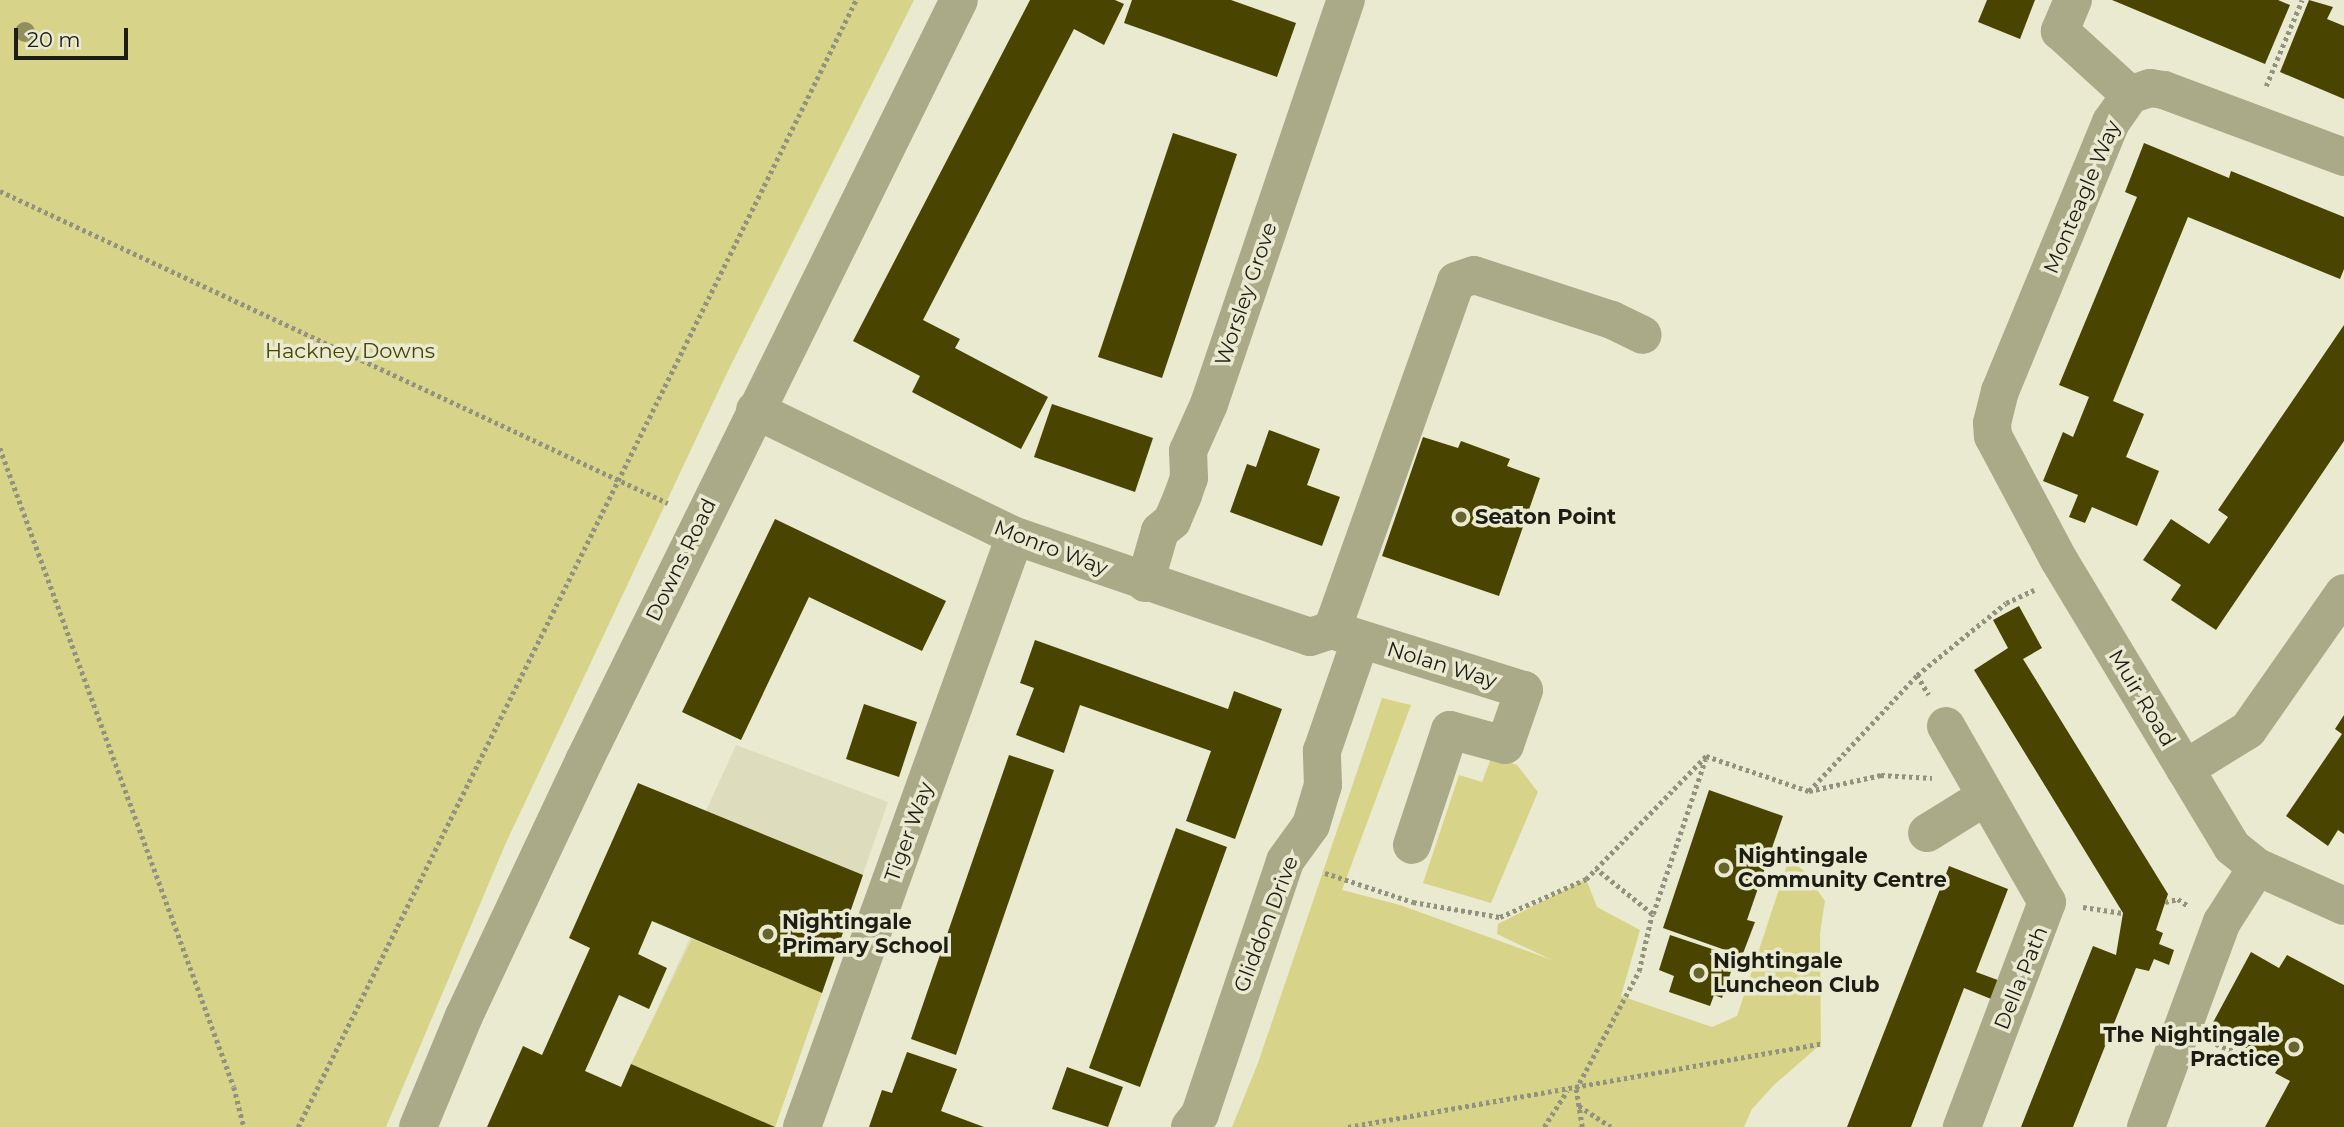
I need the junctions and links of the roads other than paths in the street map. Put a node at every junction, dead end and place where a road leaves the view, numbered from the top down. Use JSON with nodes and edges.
{"nodes":[{"id":1,"x":959,"y":0,"type":"edge"},
{"id":2,"x":1346,"y":0,"type":"edge"},
{"id":3,"x":2073,"y":0,"type":"edge"},
{"id":4,"x":2130,"y":95,"type":"junction"},
{"id":5,"x":2344,"y":158,"type":"edge"},
{"id":6,"x":1643,"y":335,"type":"dead end"},
{"id":7,"x":755,"y":410,"type":"junction"},
{"id":8,"x":1993,"y":436,"type":"joint"},
{"id":9,"x":1015,"y":536,"type":"junction"},
{"id":10,"x":1144,"y":583,"type":"junction"},
{"id":11,"x":2344,"y":593,"type":"edge"},
{"id":12,"x":1346,"y":635,"type":"junction"},
{"id":13,"x":1946,"y":726,"type":"dead end"},
{"id":14,"x":2185,"y":769,"type":"junction"},
{"id":15,"x":1980,"y":789,"type":"junction"},
{"id":16,"x":1927,"y":833,"type":"dead end"},
{"id":17,"x":1412,"y":845,"type":"dead end"},
{"id":18,"x":2257,"y":867,"type":"junction"},
{"id":19,"x":2344,"y":906,"type":"edge"},
{"id":20,"x":2151,"y":1125,"type":"edge"},
{"id":21,"x":418,"y":1127,"type":"edge"},
{"id":22,"x":803,"y":1127,"type":"edge"},
{"id":23,"x":1190,"y":1127,"type":"edge"},
{"id":24,"x":1962,"y":1127,"type":"edge"}],
"edges":[{"from":1,"to":7,"type":"street","name":"Downs Road"},
{"from":2,"to":10,"type":"street","name":"Worsley Grove"},
{"from":3,"to":4,"type":"street"},
{"from":4,"to":5,"type":"street","name":"Monteagle Way"},
{"from":4,"to":8,"type":"street","name":"Monteagle Way"},
{"from":6,"to":12,"type":"street","name":"Gliddon Drive"},
{"from":7,"to":9,"type":"street","name":"Monro Way"},
{"from":7,"to":21,"type":"street","name":"Downs Road"},
{"from":8,"to":14,"type":"street","name":"Muir Road"},
{"from":9,"to":10,"type":"street","name":"Monro Way"},
{"from":9,"to":22,"type":"street","name":"Tiger Way"},
{"from":10,"to":12,"type":"street","name":"Monro Way"},
{"from":11,"to":14,"type":"street"},
{"from":12,"to":17,"type":"street","name":"Nolan Way"},
{"from":12,"to":23,"type":"street","name":"Gliddon Drive"},
{"from":13,"to":15,"type":"street","name":"Della Path"},
{"from":14,"to":18,"type":"street","name":"Muir Road"},
{"from":15,"to":16,"type":"street"},
{"from":15,"to":24,"type":"street","name":"Della Path"},
{"from":18,"to":19,"type":"street","name":"Muir Road"},
{"from":18,"to":20,"type":"street"}]}
